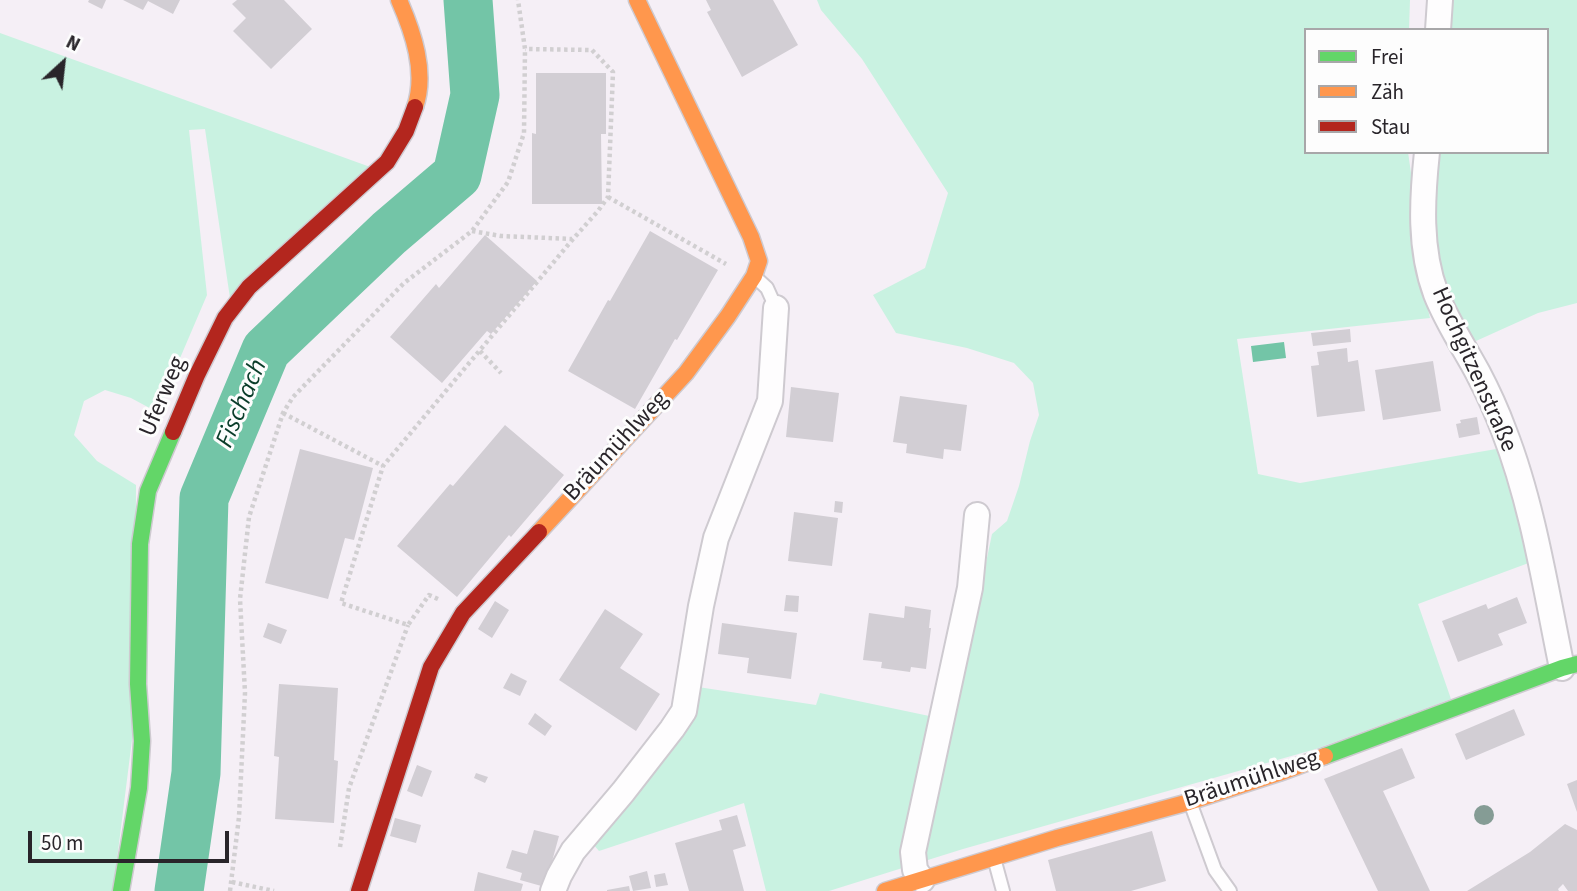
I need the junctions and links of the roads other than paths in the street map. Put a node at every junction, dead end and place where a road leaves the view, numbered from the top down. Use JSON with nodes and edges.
{"nodes":[{"id":1,"x":399,"y":0,"type":"edge"},
{"id":2,"x":637,"y":0,"type":"edge"},
{"id":3,"x":1440,"y":0,"type":"edge"},
{"id":4,"x":1438,"y":28,"type":"edge"},
{"id":5,"x":1427,"y":154,"type":"edge"},
{"id":6,"x":754,"y":276,"type":"junction"},
{"id":7,"x":776,"y":308,"type":"joint"},
{"id":8,"x":977,"y":515,"type":"dead end"},
{"id":9,"x":1570,"y":666,"type":"edge"},
{"id":10,"x":1189,"y":802,"type":"junction"},
{"id":11,"x":994,"y":857,"type":"junction"},
{"id":12,"x":922,"y":880,"type":"junction"},
{"id":13,"x":121,"y":891,"type":"edge"},
{"id":14,"x":359,"y":891,"type":"edge"},
{"id":15,"x":553,"y":891,"type":"edge"},
{"id":16,"x":885,"y":891,"type":"edge"},
{"id":17,"x":1003,"y":891,"type":"edge"},
{"id":18,"x":1230,"y":891,"type":"edge"}],
"edges":[{"from":1,"to":13,"type":"street","name":"Uferweg"},
{"from":2,"to":6,"type":"street"},
{"from":3,"to":4,"type":"street"},
{"from":5,"to":9,"type":"street","name":"Hochgitzenstraße"},
{"from":6,"to":7,"type":"lane"},
{"from":6,"to":14,"type":"street","name":"Bräumühlweg"},
{"from":7,"to":15,"type":"street"},
{"from":8,"to":12,"type":"street"},
{"from":9,"to":10,"type":"street","name":"Bräumühlweg"},
{"from":10,"to":11,"type":"street","name":"Bräumühlweg"},
{"from":10,"to":18,"type":"lane"},
{"from":11,"to":12,"type":"street","name":"Bräumühlweg"},
{"from":11,"to":17,"type":"lane"},
{"from":12,"to":16,"type":"street","name":"Bräumühlweg"}]}
